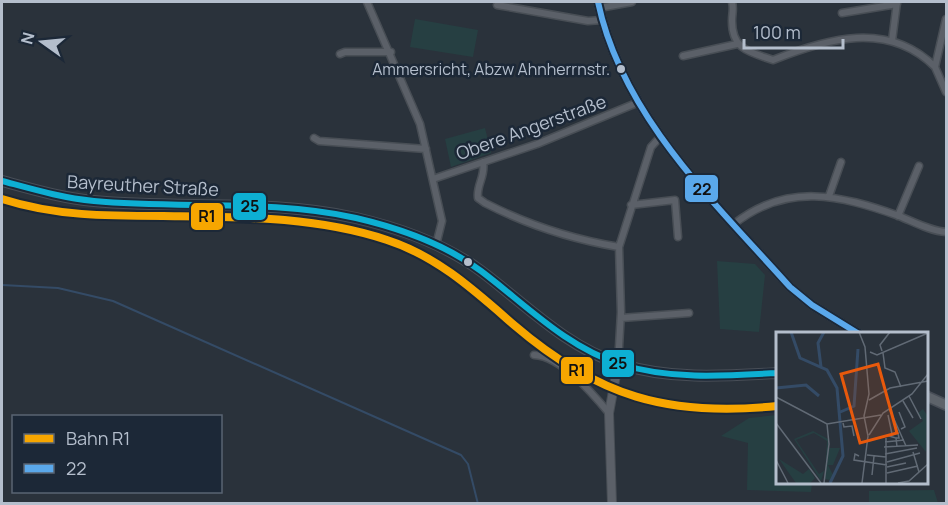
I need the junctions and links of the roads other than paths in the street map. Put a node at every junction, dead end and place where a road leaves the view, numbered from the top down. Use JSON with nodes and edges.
{"nodes":[{"id":1,"x":368,"y":2,"type":"edge"},
{"id":2,"x":632,"y":2,"type":"edge"},
{"id":3,"x":732,"y":2,"type":"edge"},
{"id":4,"x":897,"y":3,"type":"edge"},
{"id":5,"x":497,"y":5,"type":"dead end"},
{"id":6,"x":599,"y":5,"type":"edge"},
{"id":7,"x":842,"y":13,"type":"dead end"},
{"id":8,"x":946,"y":19,"type":"edge"},
{"id":9,"x":602,"y":20,"type":"junction"},
{"id":10,"x":892,"y":41,"type":"junction"},
{"id":11,"x":737,"y":44,"type":"junction"},
{"id":12,"x":391,"y":52,"type":"junction"},
{"id":13,"x":340,"y":54,"type":"dead end"},
{"id":14,"x":682,"y":56,"type":"dead end"},
{"id":15,"x":934,"y":67,"type":"junction"},
{"id":16,"x":946,"y":92,"type":"edge"},
{"id":17,"x":639,"y":102,"type":"junction"},
{"id":18,"x":661,"y":136,"type":"junction"},
{"id":19,"x":314,"y":138,"type":"dead end"},
{"id":20,"x":426,"y":149,"type":"junction"},
{"id":21,"x":483,"y":162,"type":"junction"},
{"id":22,"x":841,"y":162,"type":"dead end"},
{"id":23,"x":919,"y":166,"type":"dead end"},
{"id":24,"x":433,"y":179,"type":"junction"},
{"id":25,"x":2,"y":181,"type":"edge"},
{"id":26,"x":829,"y":196,"type":"junction"},
{"id":27,"x":631,"y":204,"type":"junction"},
{"id":28,"x":898,"y":216,"type":"junction"},
{"id":29,"x":734,"y":224,"type":"junction"},
{"id":30,"x":946,"y":232,"type":"edge"},
{"id":31,"x":678,"y":237,"type":"dead end"},
{"id":32,"x":436,"y":245,"type":"junction"},
{"id":33,"x":619,"y":246,"type":"junction"},
{"id":34,"x":689,"y":314,"type":"dead end"},
{"id":35,"x":621,"y":318,"type":"junction"},
{"id":36,"x":856,"y":332,"type":"edge"},
{"id":37,"x":534,"y":355,"type":"dead end"},
{"id":38,"x":618,"y":364,"type":"junction"},
{"id":39,"x":776,"y":373,"type":"edge"},
{"id":40,"x":927,"y":396,"type":"edge"},
{"id":41,"x":946,"y":405,"type":"edge"},
{"id":42,"x":609,"y":413,"type":"junction"},
{"id":43,"x":612,"y":504,"type":"edge"}],
"edges":[{"from":1,"to":12,"type":"street"},
{"from":2,"to":6,"type":"street"},
{"from":3,"to":11,"type":"street"},
{"from":4,"to":7,"type":"street"},
{"from":4,"to":10,"type":"street"},
{"from":5,"to":9,"type":"street"},
{"from":6,"to":9,"type":"street"},
{"from":8,"to":15,"type":"street"},
{"from":9,"to":17,"type":"street"},
{"from":10,"to":11,"type":"street"},
{"from":10,"to":15,"type":"street"},
{"from":11,"to":14,"type":"street"},
{"from":12,"to":13,"type":"street"},
{"from":12,"to":20,"type":"street"},
{"from":15,"to":16,"type":"street"},
{"from":17,"to":18,"type":"street"},
{"from":17,"to":21,"type":"street","name":"Obere Angerstraße"},
{"from":18,"to":27,"type":"street"},
{"from":18,"to":29,"type":"street"},
{"from":19,"to":20,"type":"street"},
{"from":20,"to":24,"type":"street"},
{"from":21,"to":24,"type":"street","name":"Obere Angerstraße"},
{"from":21,"to":33,"type":"street"},
{"from":22,"to":26,"type":"street"},
{"from":23,"to":28,"type":"street"},
{"from":24,"to":32,"type":"street"},
{"from":25,"to":32,"type":"main road","name":"Bayreuther Straße"},
{"from":26,"to":28,"type":"street"},
{"from":26,"to":29,"type":"street"},
{"from":27,"to":31,"type":"street"},
{"from":27,"to":33,"type":"street"},
{"from":28,"to":30,"type":"street"},
{"from":29,"to":36,"type":"street"},
{"from":32,"to":38,"type":"main road"},
{"from":33,"to":35,"type":"street"},
{"from":34,"to":35,"type":"street"},
{"from":35,"to":38,"type":"street"},
{"from":37,"to":42,"type":"street"},
{"from":38,"to":39,"type":"main road"},
{"from":38,"to":42,"type":"street"},
{"from":40,"to":41,"type":"main road"},
{"from":42,"to":43,"type":"street"}]}
